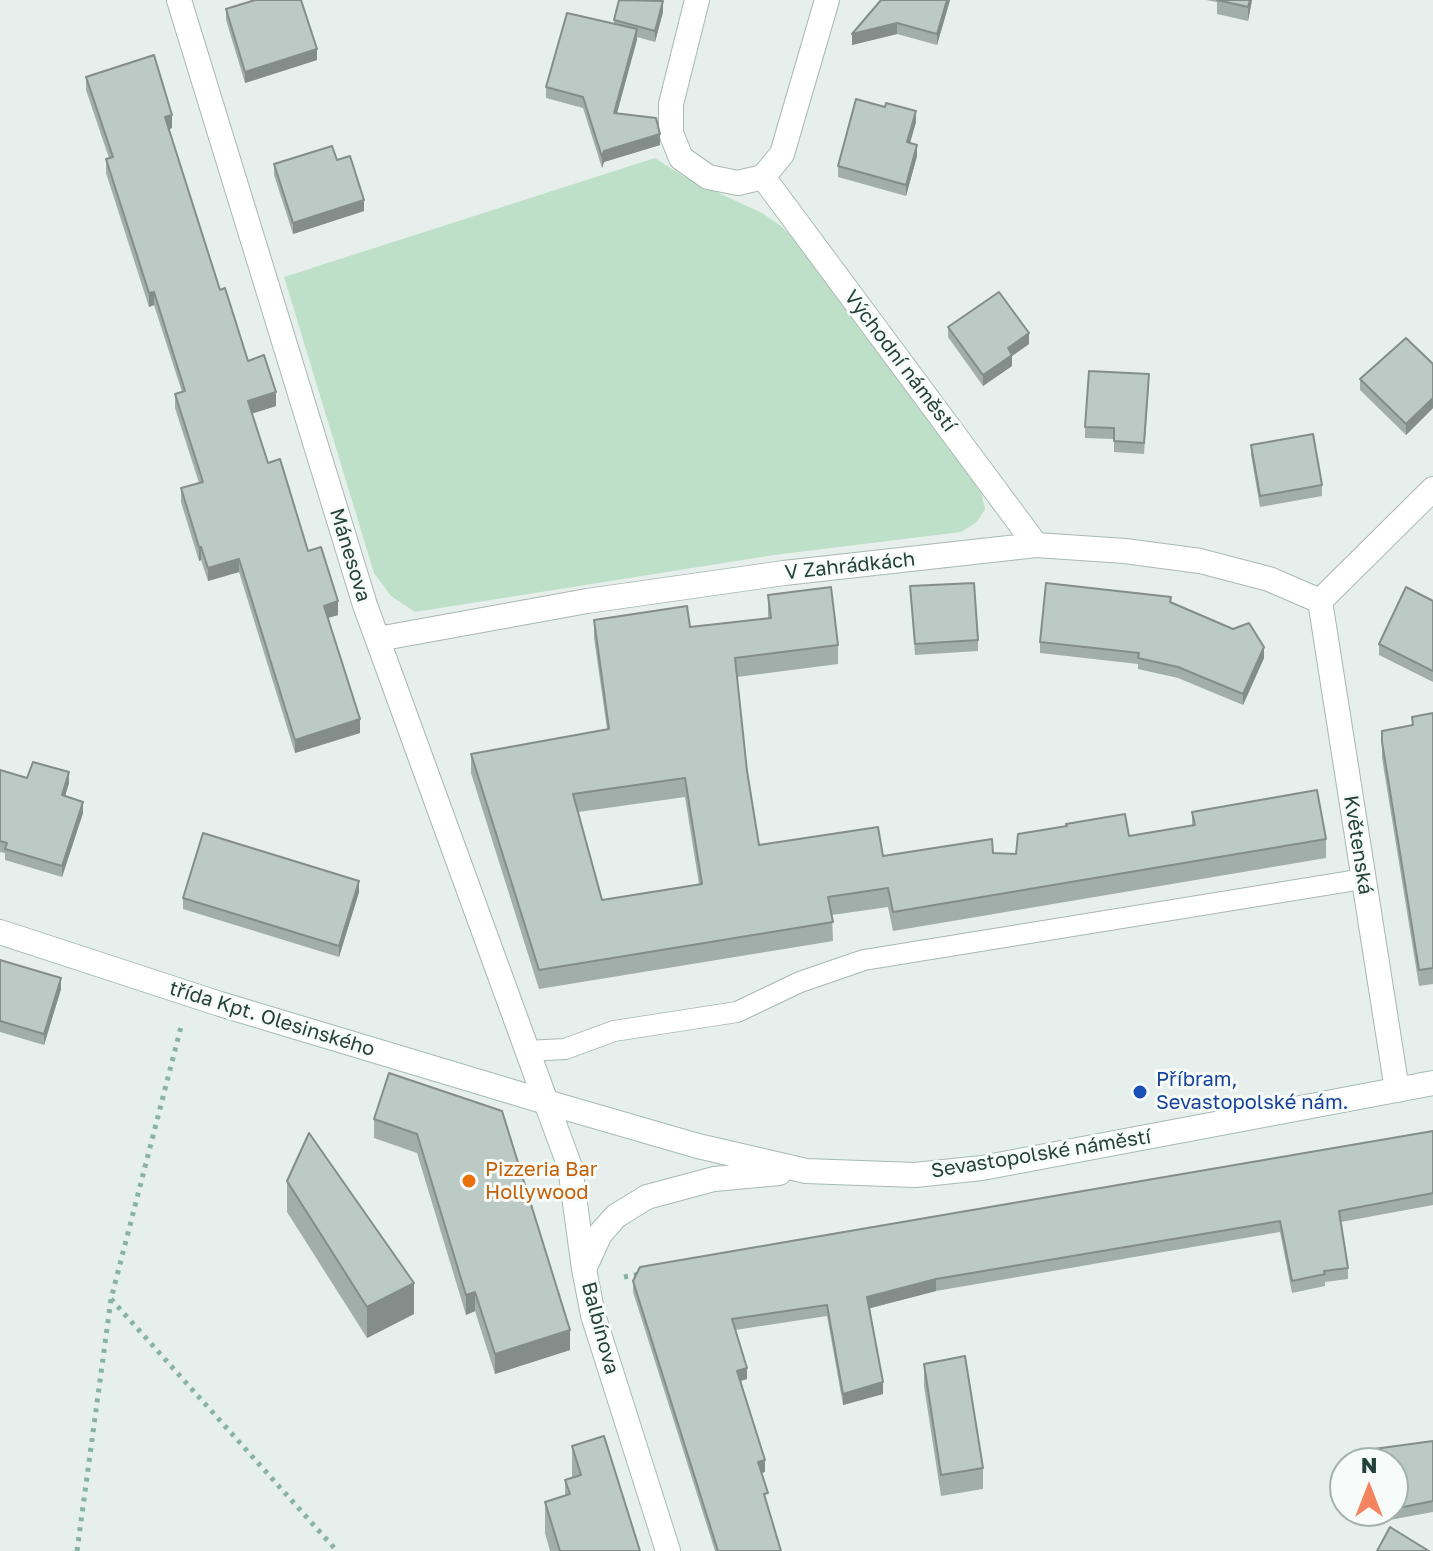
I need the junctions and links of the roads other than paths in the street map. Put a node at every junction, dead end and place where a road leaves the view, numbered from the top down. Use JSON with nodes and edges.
{"nodes":[{"id":1,"x":179,"y":0,"type":"edge"},
{"id":2,"x":697,"y":0,"type":"edge"},
{"id":3,"x":827,"y":0,"type":"edge"},
{"id":4,"x":763,"y":177,"type":"junction"},
{"id":5,"x":1433,"y":489,"type":"edge"},
{"id":6,"x":1036,"y":545,"type":"junction"},
{"id":7,"x":1320,"y":601,"type":"junction"},
{"id":8,"x":378,"y":639,"type":"junction"},
{"id":9,"x":1363,"y":879,"type":"junction"},
{"id":10,"x":0,"y":932,"type":"edge"},
{"id":11,"x":527,"y":1051,"type":"junction"},
{"id":12,"x":1433,"y":1083,"type":"edge"},
{"id":13,"x":1397,"y":1090,"type":"junction"},
{"id":14,"x":546,"y":1102,"type":"junction"},
{"id":15,"x":806,"y":1171,"type":"junction"},
{"id":16,"x":584,"y":1269,"type":"junction"},
{"id":17,"x":668,"y":1551,"type":"edge"}],
"edges":[{"from":1,"to":8,"type":"street","name":"Mánesova"},
{"from":2,"to":4,"type":"street"},
{"from":3,"to":4,"type":"street"},
{"from":4,"to":6,"type":"street","name":"Východní náměstí"},
{"from":5,"to":7,"type":"street"},
{"from":6,"to":7,"type":"street","name":"V Zahrádkách"},
{"from":6,"to":8,"type":"street","name":"V Zahrádkách"},
{"from":7,"to":9,"type":"street","name":"Květenská"},
{"from":8,"to":11,"type":"street","name":"Mánesova"},
{"from":9,"to":11,"type":"lane"},
{"from":9,"to":13,"type":"street","name":"Květenská"},
{"from":10,"to":14,"type":"street","name":"třída Kpt. Olesinského"},
{"from":11,"to":14,"type":"street","name":"Mánesova"},
{"from":12,"to":13,"type":"street","name":"Sevastopolské náměstí"},
{"from":13,"to":15,"type":"street","name":"Sevastopolské náměstí"},
{"from":14,"to":15,"type":"street","name":"Sevastopolské náměstí"},
{"from":14,"to":16,"type":"street","name":"Balbínova"},
{"from":15,"to":16,"type":"street"},
{"from":16,"to":17,"type":"street","name":"Balbínova"}]}
